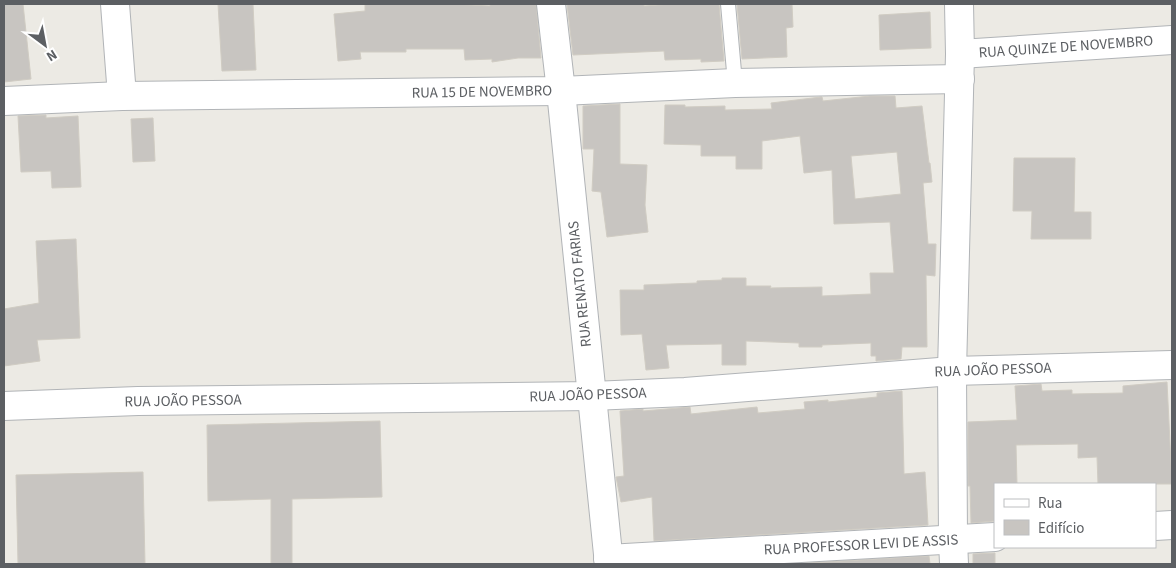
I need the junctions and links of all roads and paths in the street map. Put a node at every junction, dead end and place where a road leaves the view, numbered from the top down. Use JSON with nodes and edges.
{"nodes":[{"id":1,"x":115,"y":4,"type":"edge"},
{"id":2,"x":551,"y":4,"type":"edge"},
{"id":3,"x":728,"y":4,"type":"edge"},
{"id":4,"x":959,"y":4,"type":"edge"},
{"id":5,"x":1172,"y":40,"type":"edge"},
{"id":6,"x":960,"y":66,"type":"junction"},
{"id":7,"x":735,"y":83,"type":"junction"},
{"id":8,"x":561,"y":91,"type":"junction"},
{"id":9,"x":122,"y":96,"type":"junction"},
{"id":10,"x":4,"y":101,"type":"edge"},
{"id":11,"x":1172,"y":365,"type":"edge"},
{"id":12,"x":952,"y":371,"type":"junction"},
{"id":13,"x":592,"y":396,"type":"junction"},
{"id":14,"x":4,"y":406,"type":"edge"},
{"id":15,"x":1172,"y":525,"type":"edge"},
{"id":16,"x":1156,"y":526,"type":"edge"},
{"id":17,"x":994,"y":538,"type":"edge"},
{"id":18,"x":954,"y":552,"type":"edge"},
{"id":19,"x":608,"y":561,"type":"edge"}],
"edges":[{"from":1,"to":9,"type":"street"},
{"from":2,"to":8,"type":"street","name":"RUA RENATO FARIAS"},
{"from":3,"to":7,"type":"lane"},
{"from":4,"to":6,"type":"street"},
{"from":5,"to":6,"type":"street","name":"RUA QUINZE DE NOVEMBRO"},
{"from":6,"to":7,"type":"street","name":"RUA 15 DE NOVEMBRO"},
{"from":6,"to":12,"type":"street"},
{"from":7,"to":8,"type":"street","name":"RUA 15 DE NOVEMBRO"},
{"from":8,"to":9,"type":"street","name":"RUA 15 DE NOVEMBRO"},
{"from":8,"to":13,"type":"street","name":"RUA RENATO FARIAS"},
{"from":9,"to":10,"type":"street","name":"RUA 15 DE NOVEMBRO"},
{"from":11,"to":12,"type":"street","name":"RUA JOÃO PESSOA"},
{"from":12,"to":13,"type":"street","name":"RUA JOÃO PESSOA"},
{"from":12,"to":18,"type":"street"},
{"from":13,"to":14,"type":"street","name":"RUA JOÃO PESSOA"},
{"from":13,"to":19,"type":"street","name":"RUA RENATO FARIAS"},
{"from":15,"to":16,"type":"street"},
{"from":17,"to":18,"type":"street","name":"RUA PROFESSOR LEVI DE ASSIS"},
{"from":18,"to":19,"type":"street","name":"RUA PROFESSOR LEVI DE ASSIS"}]}
